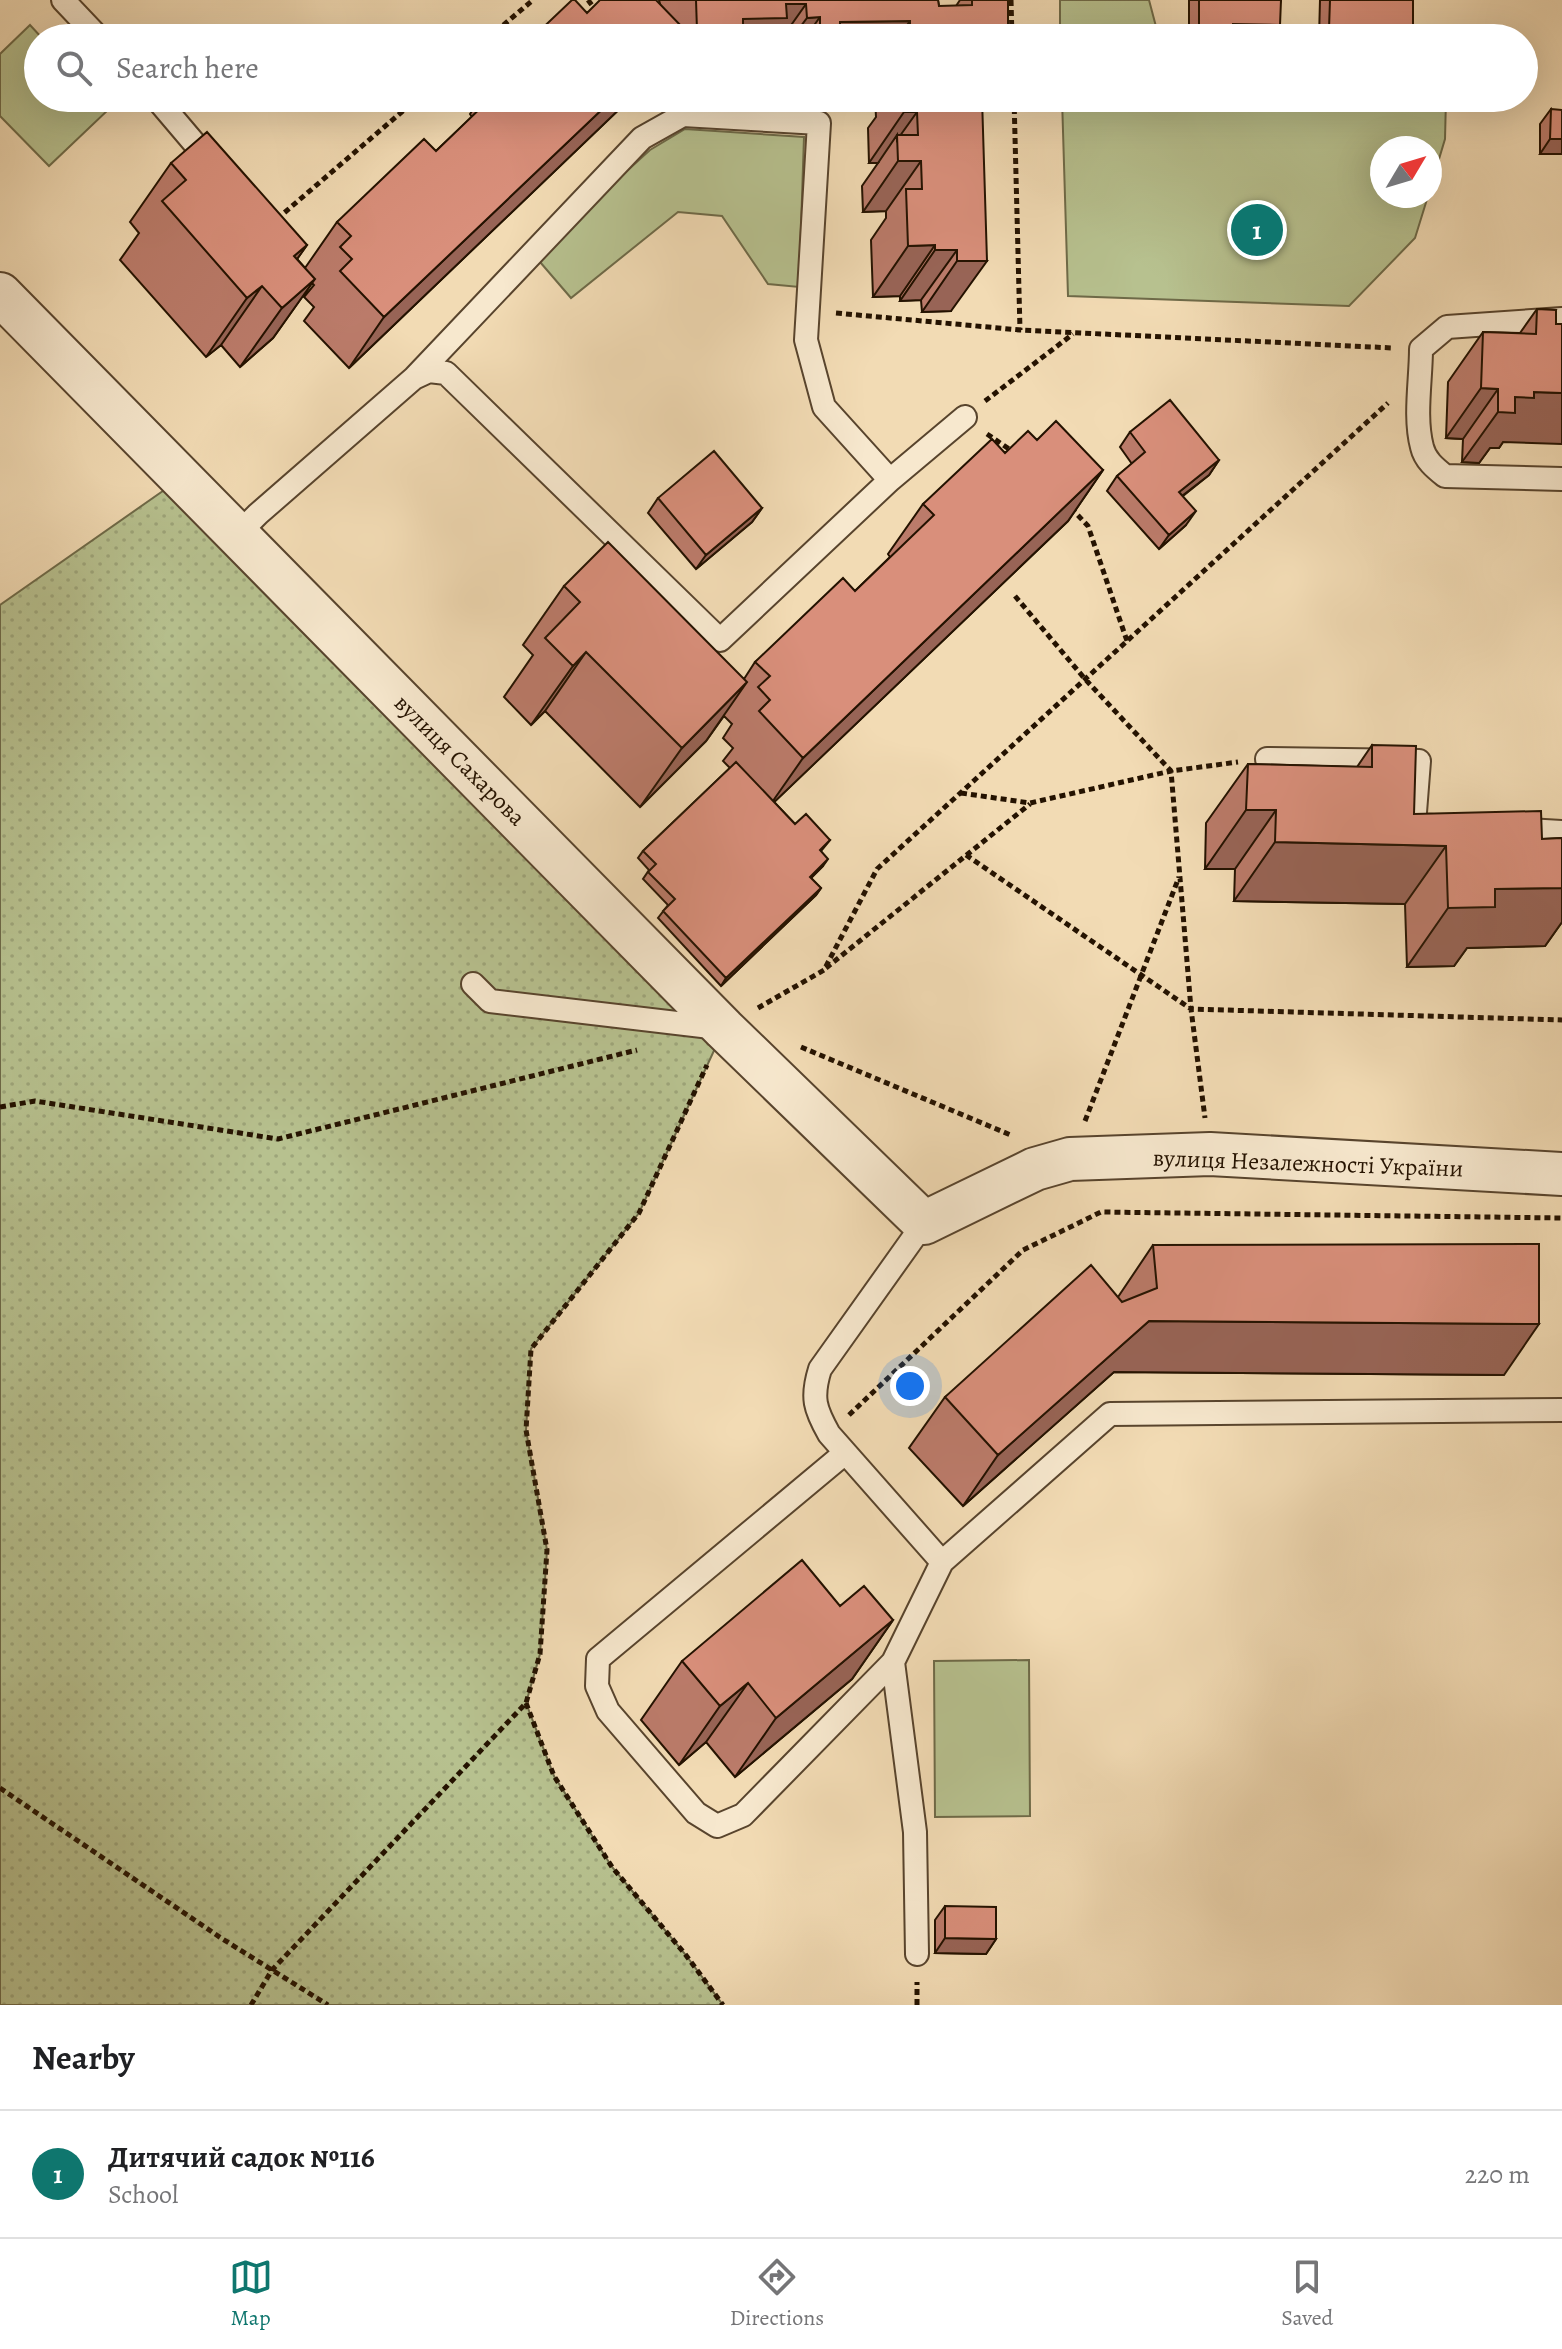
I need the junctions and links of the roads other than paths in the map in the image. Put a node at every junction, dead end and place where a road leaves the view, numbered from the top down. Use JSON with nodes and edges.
{"nodes":[{"id":1,"x":63,"y":0,"type":"edge"},
{"id":2,"x":86,"y":24,"type":"edge"},
{"id":3,"x":168,"y":112,"type":"edge"},
{"id":4,"x":228,"y":182,"type":"edge"},
{"id":5,"x":0,"y":294,"type":"edge"},
{"id":6,"x":1562,"y":319,"type":"edge"},
{"id":7,"x":414,"y":378,"type":"junction"},
{"id":8,"x":965,"y":417,"type":"road end"},
{"id":9,"x":1562,"y":479,"type":"edge"},
{"id":10,"x":890,"y":480,"type":"junction"},
{"id":11,"x":238,"y":534,"type":"junction"},
{"id":12,"x":1267,"y":759,"type":"road end"},
{"id":13,"x":1458,"y":827,"type":"edge"},
{"id":14,"x":1488,"y":828,"type":"edge"},
{"id":15,"x":1562,"y":832,"type":"edge"},
{"id":16,"x":473,"y":984,"type":"dead end"},
{"id":17,"x":724,"y":1029,"type":"junction"},
{"id":18,"x":1562,"y":1174,"type":"edge"},
{"id":19,"x":924,"y":1223,"type":"junction"},
{"id":20,"x":1562,"y":1410,"type":"edge"},
{"id":21,"x":845,"y":1453,"type":"junction"},
{"id":22,"x":942,"y":1562,"type":"junction"},
{"id":23,"x":893,"y":1662,"type":"junction"},
{"id":24,"x":917,"y":1954,"type":"dead end"}],
"edges":[{"from":1,"to":2,"type":"lane"},
{"from":3,"to":4,"type":"lane"},
{"from":5,"to":11,"type":"street","name":"вулиця Сахарова"},
{"from":6,"to":9,"type":"lane"},
{"from":7,"to":10,"type":"lane"},
{"from":7,"to":10,"type":"lane"},
{"from":7,"to":11,"type":"lane"},
{"from":8,"to":10,"type":"lane"},
{"from":11,"to":17,"type":"street","name":"вулиця Сахарова"},
{"from":12,"to":13,"type":"lane"},
{"from":14,"to":15,"type":"lane"},
{"from":16,"to":17,"type":"lane"},
{"from":17,"to":19,"type":"street","name":"вулиця Сахарова"},
{"from":18,"to":19,"type":"street","name":"вулиця Незалежності України"},
{"from":19,"to":21,"type":"lane"},
{"from":20,"to":22,"type":"lane"},
{"from":21,"to":22,"type":"lane"},
{"from":21,"to":23,"type":"lane"},
{"from":22,"to":23,"type":"lane"},
{"from":23,"to":24,"type":"lane"}]}
